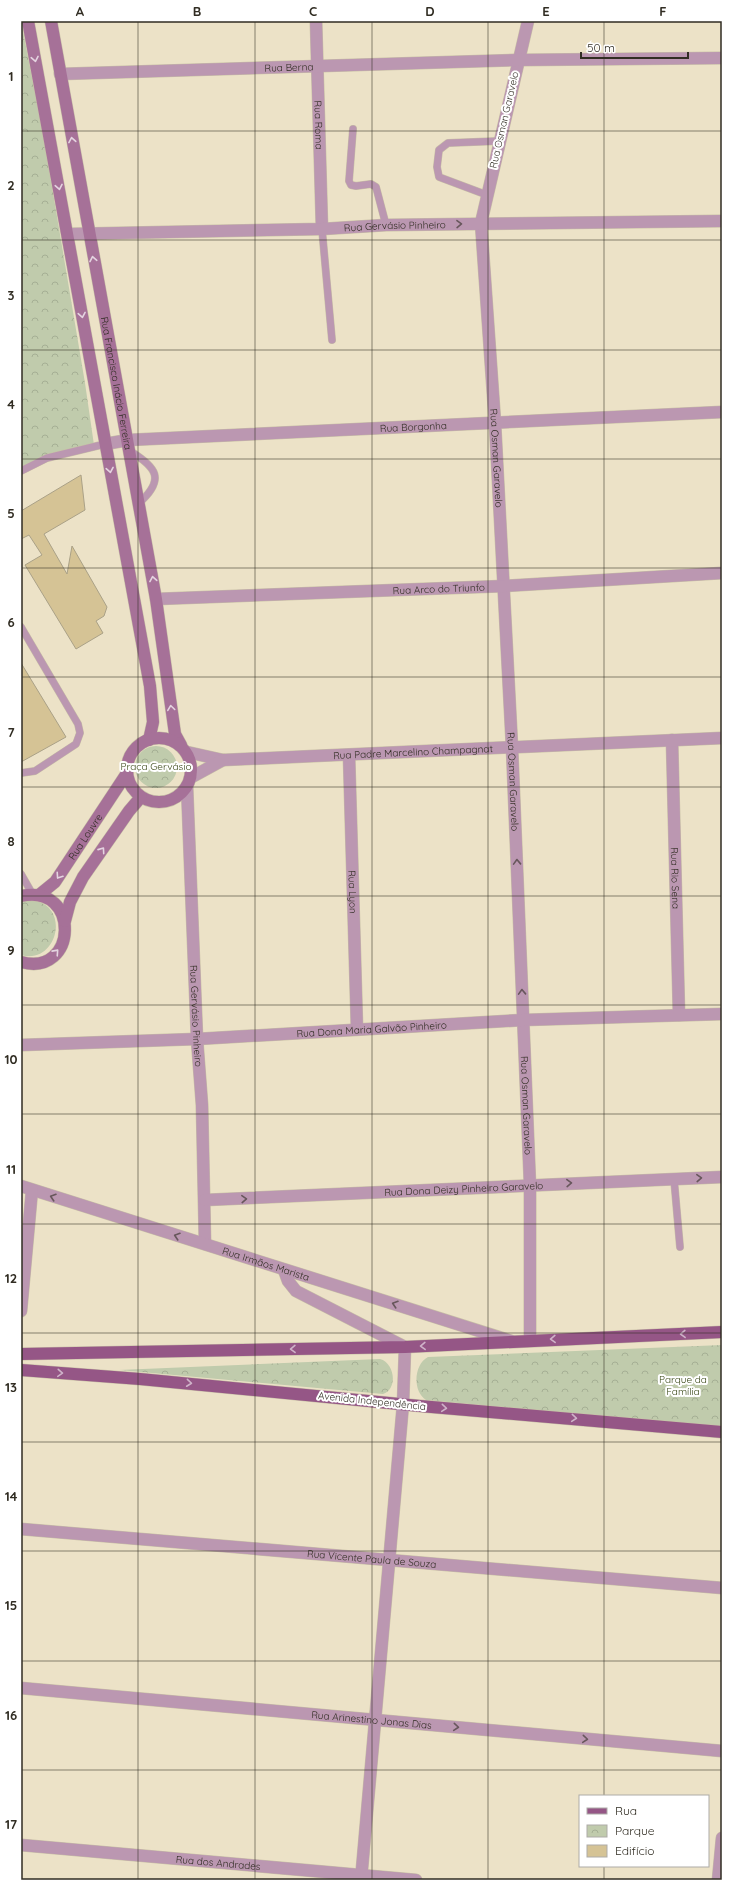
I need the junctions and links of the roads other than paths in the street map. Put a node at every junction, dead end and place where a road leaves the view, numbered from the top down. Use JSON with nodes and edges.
{"nodes":[{"id":1,"x":28,"y":21,"type":"edge"},
{"id":2,"x":51,"y":21,"type":"edge"},
{"id":3,"x":316,"y":21,"type":"edge"},
{"id":4,"x":528,"y":21,"type":"edge"},
{"id":5,"x":722,"y":58,"type":"edge"},
{"id":6,"x":517,"y":60,"type":"junction"},
{"id":7,"x":317,"y":66,"type":"junction"},
{"id":8,"x":60,"y":74,"type":"junction"},
{"id":9,"x":353,"y":129,"type":"dead end"},
{"id":10,"x":499,"y":142,"type":"junction"},
{"id":11,"x":487,"y":195,"type":"junction"},
{"id":12,"x":722,"y":220,"type":"edge"},
{"id":13,"x":481,"y":221,"type":"junction"},
{"id":14,"x":386,"y":225,"type":"junction"},
{"id":15,"x":322,"y":228,"type":"junction"},
{"id":16,"x":89,"y":233,"type":"junction"},
{"id":17,"x":68,"y":234,"type":"junction"},
{"id":18,"x":332,"y":340,"type":"dead end"},
{"id":19,"x":722,"y":412,"type":"edge"},
{"id":20,"x":495,"y":423,"type":"junction"},
{"id":21,"x":105,"y":444,"type":"junction"},
{"id":22,"x":129,"y":446,"type":"junction"},
{"id":23,"x":21,"y":471,"type":"edge"},
{"id":24,"x":139,"y":503,"type":"junction"},
{"id":25,"x":722,"y":573,"type":"edge"},
{"id":26,"x":505,"y":586,"type":"junction"},
{"id":27,"x":156,"y":599,"type":"junction"},
{"id":28,"x":21,"y":627,"type":"edge"},
{"id":29,"x":722,"y":738,"type":"edge"},
{"id":30,"x":150,"y":740,"type":"junction"},
{"id":31,"x":672,"y":740,"type":"junction"},
{"id":32,"x":512,"y":747,"type":"junction"},
{"id":33,"x":184,"y":749,"type":"junction"},
{"id":34,"x":349,"y":755,"type":"junction"},
{"id":35,"x":223,"y":760,"type":"junction"},
{"id":36,"x":21,"y":773,"type":"edge"},
{"id":37,"x":127,"y":773,"type":"junction"},
{"id":38,"x":188,"y":782,"type":"junction"},
{"id":39,"x":141,"y":797,"type":"junction"},
{"id":40,"x":21,"y":874,"type":"edge"},
{"id":41,"x":31,"y":895,"type":"edge"},
{"id":42,"x":65,"y":921,"type":"junction"},
{"id":43,"x":23,"y":966,"type":"edge"},
{"id":44,"x":722,"y":1014,"type":"edge"},
{"id":45,"x":679,"y":1015,"type":"junction"},
{"id":46,"x":523,"y":1020,"type":"junction"},
{"id":47,"x":358,"y":1028,"type":"junction"},
{"id":48,"x":197,"y":1039,"type":"junction"},
{"id":49,"x":21,"y":1045,"type":"edge"},
{"id":50,"x":722,"y":1177,"type":"edge"},
{"id":51,"x":674,"y":1179,"type":"junction"},
{"id":52,"x":530,"y":1185,"type":"junction"},
{"id":53,"x":26,"y":1188,"type":"edge"},
{"id":54,"x":205,"y":1200,"type":"junction"},
{"id":55,"x":205,"y":1244,"type":"junction"},
{"id":56,"x":680,"y":1247,"type":"dead end"},
{"id":57,"x":284,"y":1270,"type":"junction"},
{"id":58,"x":21,"y":1311,"type":"edge"},
{"id":59,"x":722,"y":1332,"type":"edge"},
{"id":60,"x":530,"y":1340,"type":"junction"},
{"id":61,"x":511,"y":1342,"type":"junction"},
{"id":62,"x":405,"y":1347,"type":"junction"},
{"id":63,"x":21,"y":1354,"type":"edge"},
{"id":64,"x":21,"y":1370,"type":"edge"},
{"id":65,"x":403,"y":1404,"type":"junction"},
{"id":66,"x":722,"y":1432,"type":"edge"},
{"id":67,"x":21,"y":1528,"type":"edge"},
{"id":68,"x":389,"y":1560,"type":"junction"},
{"id":69,"x":722,"y":1588,"type":"edge"},
{"id":70,"x":21,"y":1688,"type":"edge"},
{"id":71,"x":375,"y":1720,"type":"junction"},
{"id":72,"x":722,"y":1751,"type":"edge"},
{"id":73,"x":722,"y":1838,"type":"edge"},
{"id":74,"x":21,"y":1845,"type":"edge"},
{"id":75,"x":361,"y":1878,"type":"edge"},
{"id":76,"x":416,"y":1880,"type":"edge"},
{"id":77,"x":718,"y":1880,"type":"edge"}],
"edges":[{"from":1,"to":17,"type":"street","name":"Rua Francisco Inácio Ferreira","one_way":true},
{"from":2,"to":8,"type":"street","name":"Rua Francisco Inácio Ferreira"},
{"from":3,"to":7,"type":"street","name":"Rua Roma"},
{"from":4,"to":6,"type":"street","name":"Rua Osman Garavelo"},
{"from":5,"to":6,"type":"street","name":"Rua Berna"},
{"from":6,"to":7,"type":"street","name":"Rua Berna"},
{"from":6,"to":10,"type":"street","name":"Rua Osman Garavelo"},
{"from":7,"to":8,"type":"street","name":"Rua Berna"},
{"from":7,"to":15,"type":"street","name":"Rua Roma"},
{"from":16,"to":8,"type":"street","name":"Rua Francisco Inácio Ferreira","one_way":true},
{"from":9,"to":14,"type":"lane"},
{"from":10,"to":11,"type":"street","name":"Rua Osman Garavelo"},
{"from":10,"to":11,"type":"lane"},
{"from":11,"to":13,"type":"street","name":"Rua Osman Garavelo"},
{"from":12,"to":13,"type":"street","name":"Rua Gervásio Pinheiro"},
{"from":14,"to":13,"type":"street","name":"Rua Gervásio Pinheiro","one_way":true},
{"from":13,"to":20,"type":"street","name":"Rua Osman Garavelo"},
{"from":14,"to":15,"type":"street","name":"Rua Gervásio Pinheiro"},
{"from":15,"to":16,"type":"street","name":"Rua Gervásio Pinheiro"},
{"from":15,"to":18,"type":"lane"},
{"from":16,"to":17,"type":"street","name":"Rua Gervásio Pinheiro"},
{"from":22,"to":16,"type":"street","name":"Rua Francisco Inácio Ferreira","one_way":true},
{"from":17,"to":21,"type":"street","name":"Rua Francisco Inácio Ferreira","one_way":true},
{"from":19,"to":20,"type":"street","name":"Rua Borgonha"},
{"from":20,"to":22,"type":"street","name":"Rua Borgonha"},
{"from":20,"to":26,"type":"street","name":"Rua Osman Garavelo"},
{"from":21,"to":22,"type":"street","name":"Rua Borgonha"},
{"from":21,"to":23,"type":"lane"},
{"from":21,"to":30,"type":"street","name":"Rua Francisco Inácio Ferreira","one_way":true},
{"from":22,"to":24,"type":"street","name":"Rua Francisco Inácio Ferreira"},
{"from":22,"to":24,"type":"lane"},
{"from":27,"to":24,"type":"street","name":"Rua Francisco Inácio Ferreira","one_way":true},
{"from":25,"to":26,"type":"street","name":"Rua Arco do Triunfo"},
{"from":26,"to":27,"type":"street","name":"Rua Arco do Triunfo"},
{"from":26,"to":32,"type":"street","name":"Rua Osman Garavelo"},
{"from":33,"to":27,"type":"street","name":"Rua Francisco Inácio Ferreira","one_way":true},
{"from":28,"to":36,"type":"lane"},
{"from":29,"to":31,"type":"street","name":"Rua Padre Marcelino Champagnat"},
{"from":30,"to":33,"type":"street"},
{"from":30,"to":37,"type":"street"},
{"from":31,"to":32,"type":"street","name":"Rua Padre Marcelino Champagnat"},
{"from":31,"to":45,"type":"street","name":"Rua Rio Sena"},
{"from":32,"to":34,"type":"street","name":"Rua Padre Marcelino Champagnat"},
{"from":46,"to":32,"type":"street","name":"Rua Osman Garavelo","one_way":true},
{"from":33,"to":35,"type":"street","name":"Rua Padre Marcelino Champagnat"},
{"from":33,"to":38,"type":"street"},
{"from":34,"to":35,"type":"street","name":"Rua Padre Marcelino Champagnat"},
{"from":34,"to":47,"type":"street","name":"Rua Lyon"},
{"from":35,"to":38,"type":"street","name":"Rua Padre Marcelino Champagnat"},
{"from":37,"to":39,"type":"street"},
{"from":37,"to":41,"type":"street","name":"Rua Louvre","one_way":true},
{"from":38,"to":39,"type":"street"},
{"from":38,"to":48,"type":"street","name":"Rua Gervásio Pinheiro"},
{"from":42,"to":39,"type":"street","one_way":true},
{"from":40,"to":41,"type":"lane"},
{"from":41,"to":42,"type":"street"},
{"from":43,"to":42,"type":"street","one_way":true},
{"from":44,"to":45,"type":"street","name":"Rua Dona Maria Galvão Pinheiro"},
{"from":45,"to":46,"type":"street","name":"Rua Dona Maria Galvão Pinheiro"},
{"from":46,"to":47,"type":"street","name":"Rua Dona Maria Galvão Pinheiro"},
{"from":46,"to":52,"type":"street","name":"Rua Osman Garavelo"},
{"from":47,"to":48,"type":"street","name":"Rua Dona Maria Galvão Pinheiro"},
{"from":48,"to":49,"type":"street","name":"Rua Dona Maria Galvão Pinheiro"},
{"from":48,"to":54,"type":"street","name":"Rua Gervásio Pinheiro"},
{"from":51,"to":50,"type":"street","name":"Rua Dona Deizy Pinheiro Garavelo","one_way":true},
{"from":52,"to":51,"type":"street","name":"Rua Dona Deizy Pinheiro Garavelo","one_way":true},
{"from":51,"to":56,"type":"lane"},
{"from":54,"to":52,"type":"street","name":"Rua Dona Deizy Pinheiro Garavelo","one_way":true},
{"from":52,"to":60,"type":"street","name":"Rua Osman Garavelo"},
{"from":55,"to":53,"type":"street","name":"Rua Irmãos Marista","one_way":true},
{"from":53,"to":58,"type":"street"},
{"from":54,"to":55,"type":"street","name":"Rua Gervásio Pinheiro"},
{"from":55,"to":57,"type":"street","name":"Rua Irmãos Marista"},
{"from":61,"to":57,"type":"street","name":"Rua Irmãos Marista","one_way":true},
{"from":57,"to":62,"type":"street"},
{"from":59,"to":60,"type":"main road","one_way":true},
{"from":60,"to":61,"type":"main road"},
{"from":61,"to":62,"type":"main road","one_way":true},
{"from":62,"to":63,"type":"main road","one_way":true},
{"from":62,"to":65,"type":"street"},
{"from":64,"to":65,"type":"main road","name":"Avenida Independência","one_way":true},
{"from":65,"to":66,"type":"main road","name":"Avenida Independência","one_way":true},
{"from":65,"to":68,"type":"street"},
{"from":67,"to":68,"type":"street","name":"Rua Vicente Paula de Souza"},
{"from":68,"to":69,"type":"street","name":"Rua Vicente Paula de Souza"},
{"from":68,"to":71,"type":"street"},
{"from":70,"to":71,"type":"street","name":"Rua Arinestino Jonas Dias"},
{"from":71,"to":72,"type":"street","name":"Rua Arinestino Jonas Dias","one_way":true},
{"from":71,"to":75,"type":"street"},
{"from":73,"to":77,"type":"street"},
{"from":74,"to":75,"type":"street","name":"Rua dos Andrades"},
{"from":75,"to":76,"type":"street","name":"Rua dos Andrades"}]}
